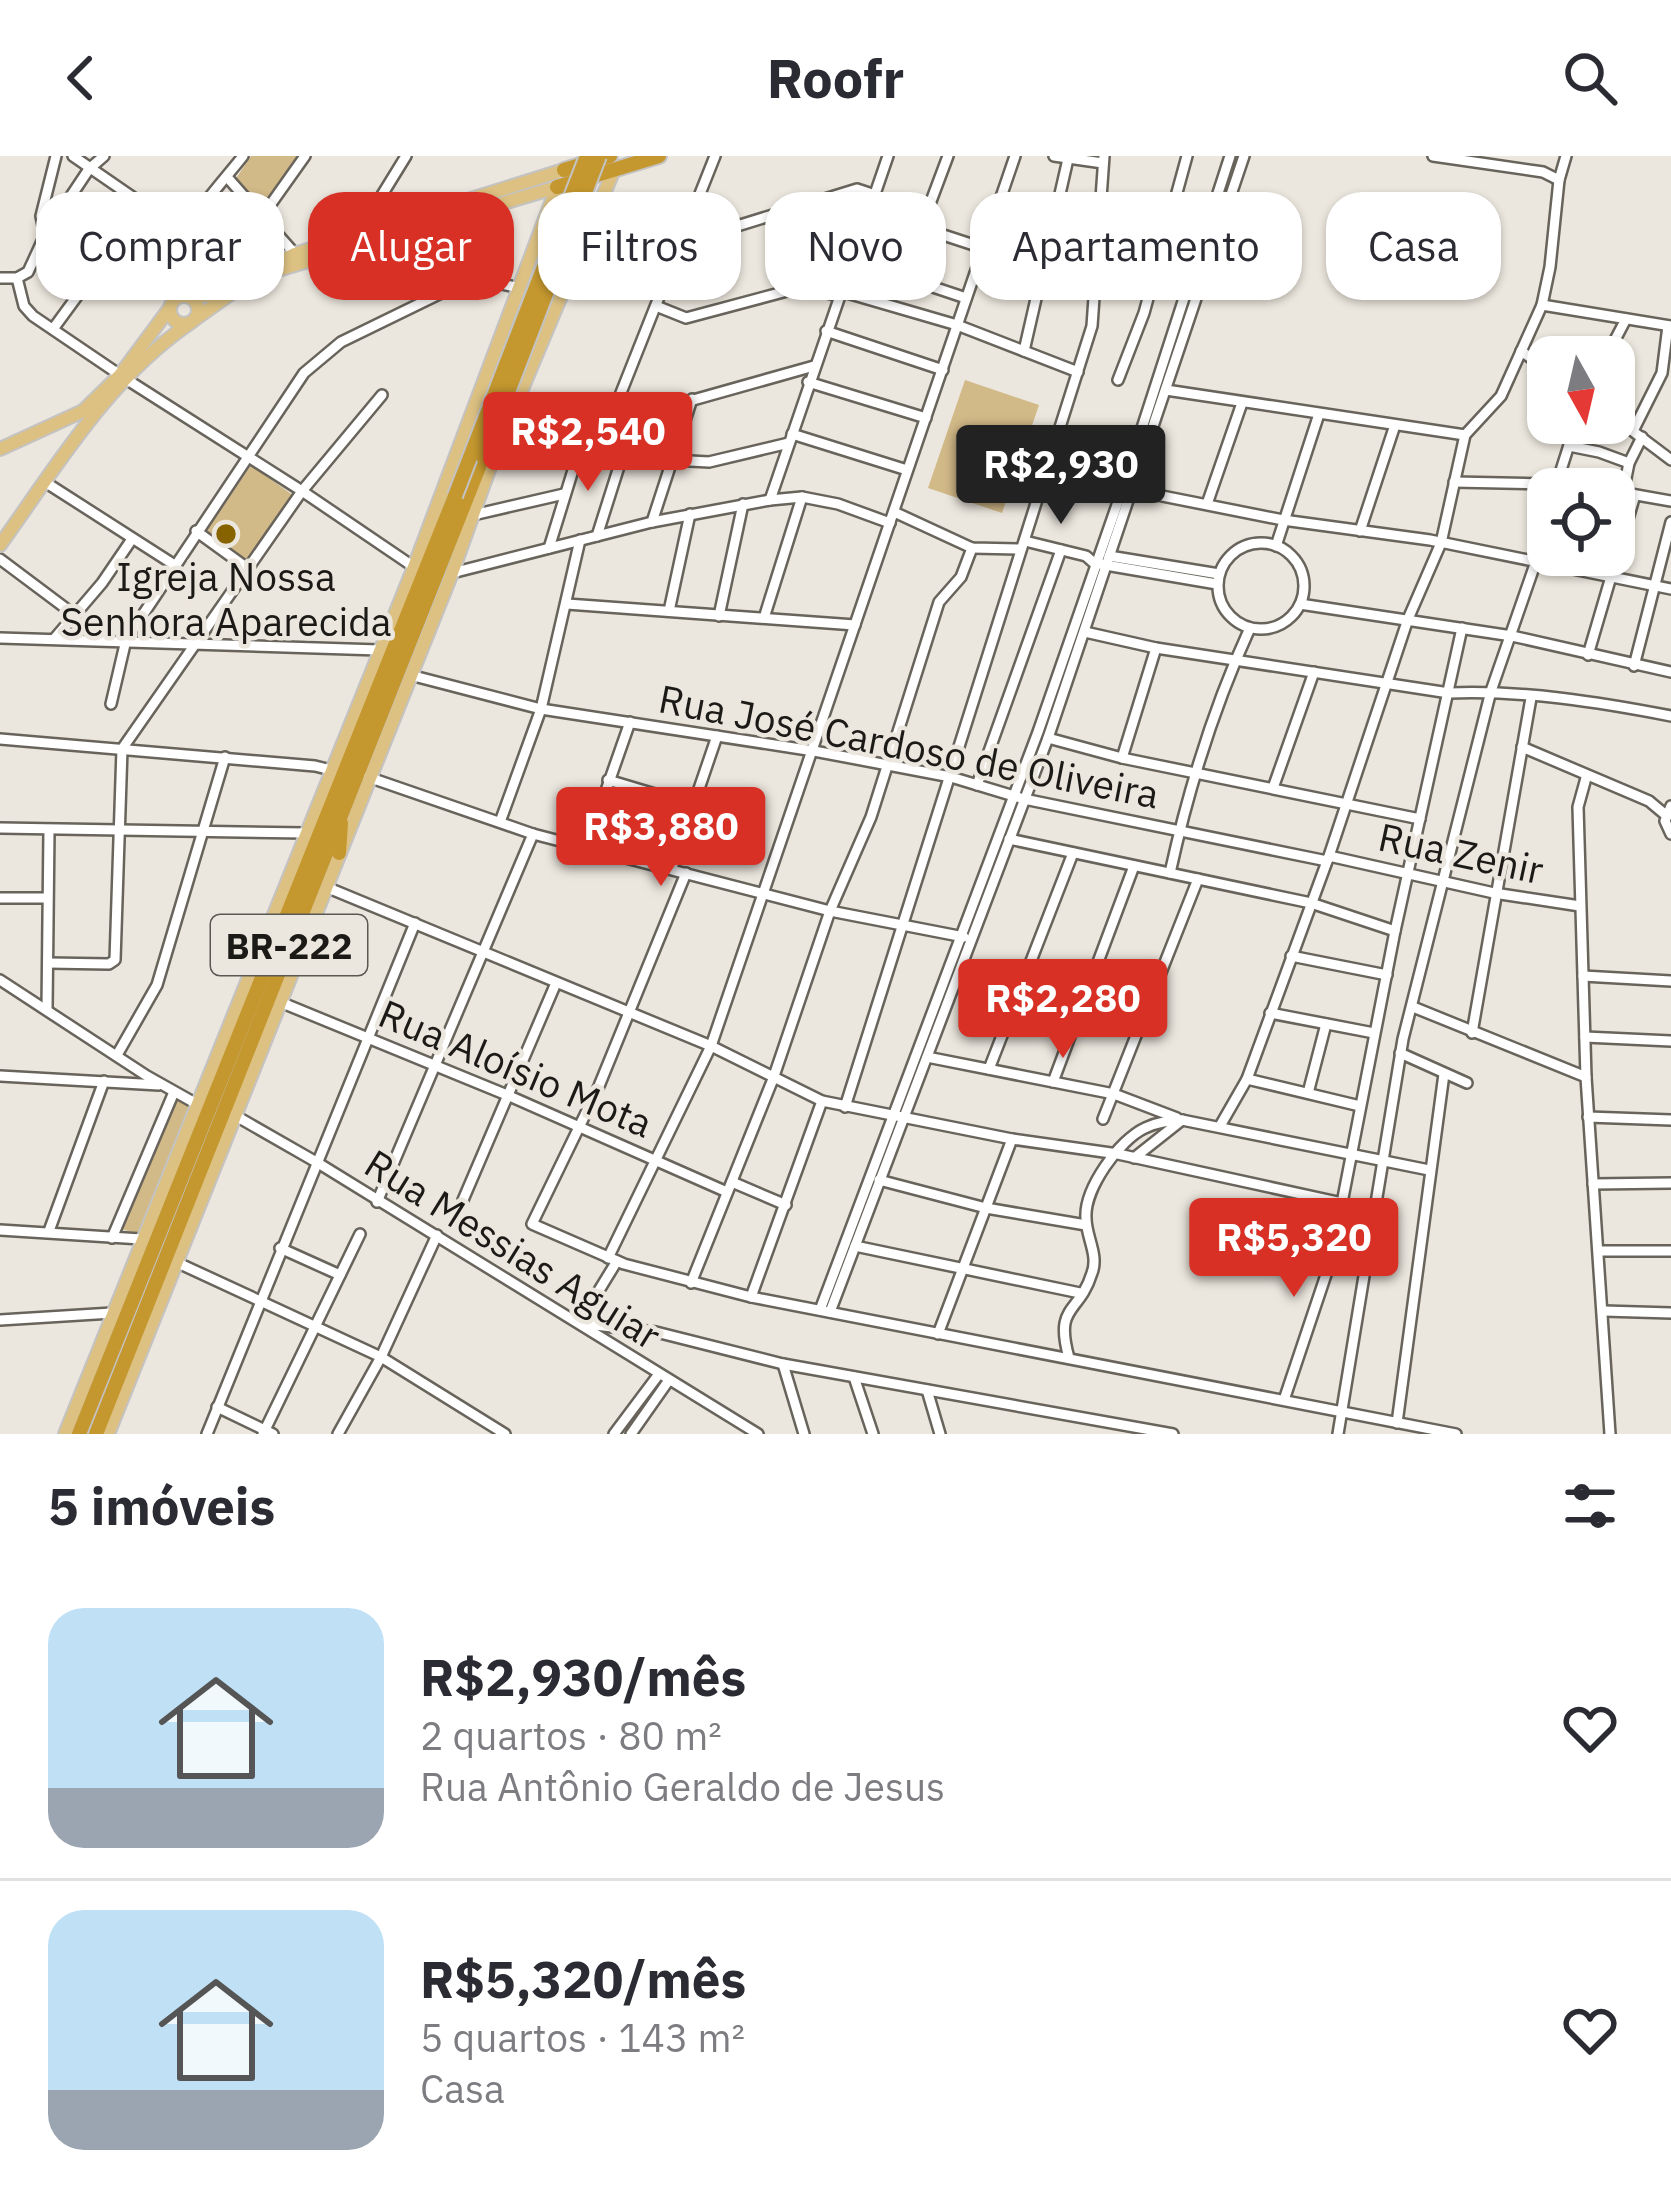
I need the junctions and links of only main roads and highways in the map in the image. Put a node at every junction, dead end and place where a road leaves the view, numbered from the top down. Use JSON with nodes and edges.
{"nodes":[{"id":1,"x":587,"y":156,"type":"edge"},
{"id":2,"x":598,"y":156,"type":"edge"},
{"id":3,"x":620,"y":156,"type":"edge"},
{"id":4,"x":659,"y":156,"type":"edge"},
{"id":5,"x":567,"y":163,"type":"edge"},
{"id":6,"x":612,"y":164,"type":"edge"},
{"id":7,"x":557,"y":187,"type":"junction"},
{"id":8,"x":502,"y":192,"type":"edge"},
{"id":9,"x":514,"y":197,"type":"edge"},
{"id":10,"x":308,"y":250,"type":"edge"},
{"id":11,"x":308,"y":260,"type":"edge"},
{"id":12,"x":179,"y":301,"type":"junction"},
{"id":13,"x":192,"y":321,"type":"junction"},
{"id":14,"x":123,"y":377,"type":"junction"},
{"id":15,"x":86,"y":417,"type":"junction"},
{"id":16,"x":0,"y":449,"type":"edge"},
{"id":17,"x":489,"y":457,"type":"junction"},
{"id":18,"x":0,"y":545,"type":"edge"},
{"id":19,"x":342,"y":807,"type":"junction"},
{"id":20,"x":303,"y":839,"type":"junction"},
{"id":21,"x":339,"y":853,"type":"junction"},
{"id":22,"x":296,"y":888,"type":"junction"},
{"id":23,"x":65,"y":1434,"type":"edge"},
{"id":24,"x":79,"y":1434,"type":"edge"},
{"id":25,"x":96,"y":1434,"type":"edge"},
{"id":26,"x":108,"y":1434,"type":"edge"}],
"edges":[{"from":1,"to":22,"type":"highway","number":"BR-222","bridge":true},
{"from":2,"to":17,"type":"highway","number":"BR-222","bridge":true},
{"from":3,"to":6,"type":"highway"},
{"from":4,"to":6,"type":"highway"},
{"from":5,"to":6,"type":"highway"},
{"from":5,"to":7,"type":"highway","number":"BR-222"},
{"from":5,"to":8,"type":"main road"},
{"from":6,"to":7,"type":"highway"},
{"from":6,"to":17,"type":"main road"},
{"from":7,"to":9,"type":"main road"},
{"from":7,"to":20,"type":"main road","number":"BR-222"},
{"from":10,"to":12,"type":"main road"},
{"from":11,"to":13,"type":"main road"},
{"from":12,"to":13,"type":"main road"},
{"from":12,"to":13,"type":"main road"},
{"from":12,"to":14,"type":"main road"},
{"from":13,"to":14,"type":"main road"},
{"from":14,"to":15,"type":"main road"},
{"from":15,"to":16,"type":"main road"},
{"from":15,"to":18,"type":"main road"},
{"from":17,"to":19,"type":"highway","number":"BR-222"},
{"from":17,"to":21,"type":"main road"},
{"from":19,"to":21,"type":"highway"},
{"from":19,"to":25,"type":"highway","number":"BR-222"},
{"from":20,"to":22,"type":"highway"},
{"from":20,"to":23,"type":"main road","number":"BR-222"},
{"from":21,"to":26,"type":"main road"},
{"from":22,"to":24,"type":"highway","number":"BR-222"}]}
